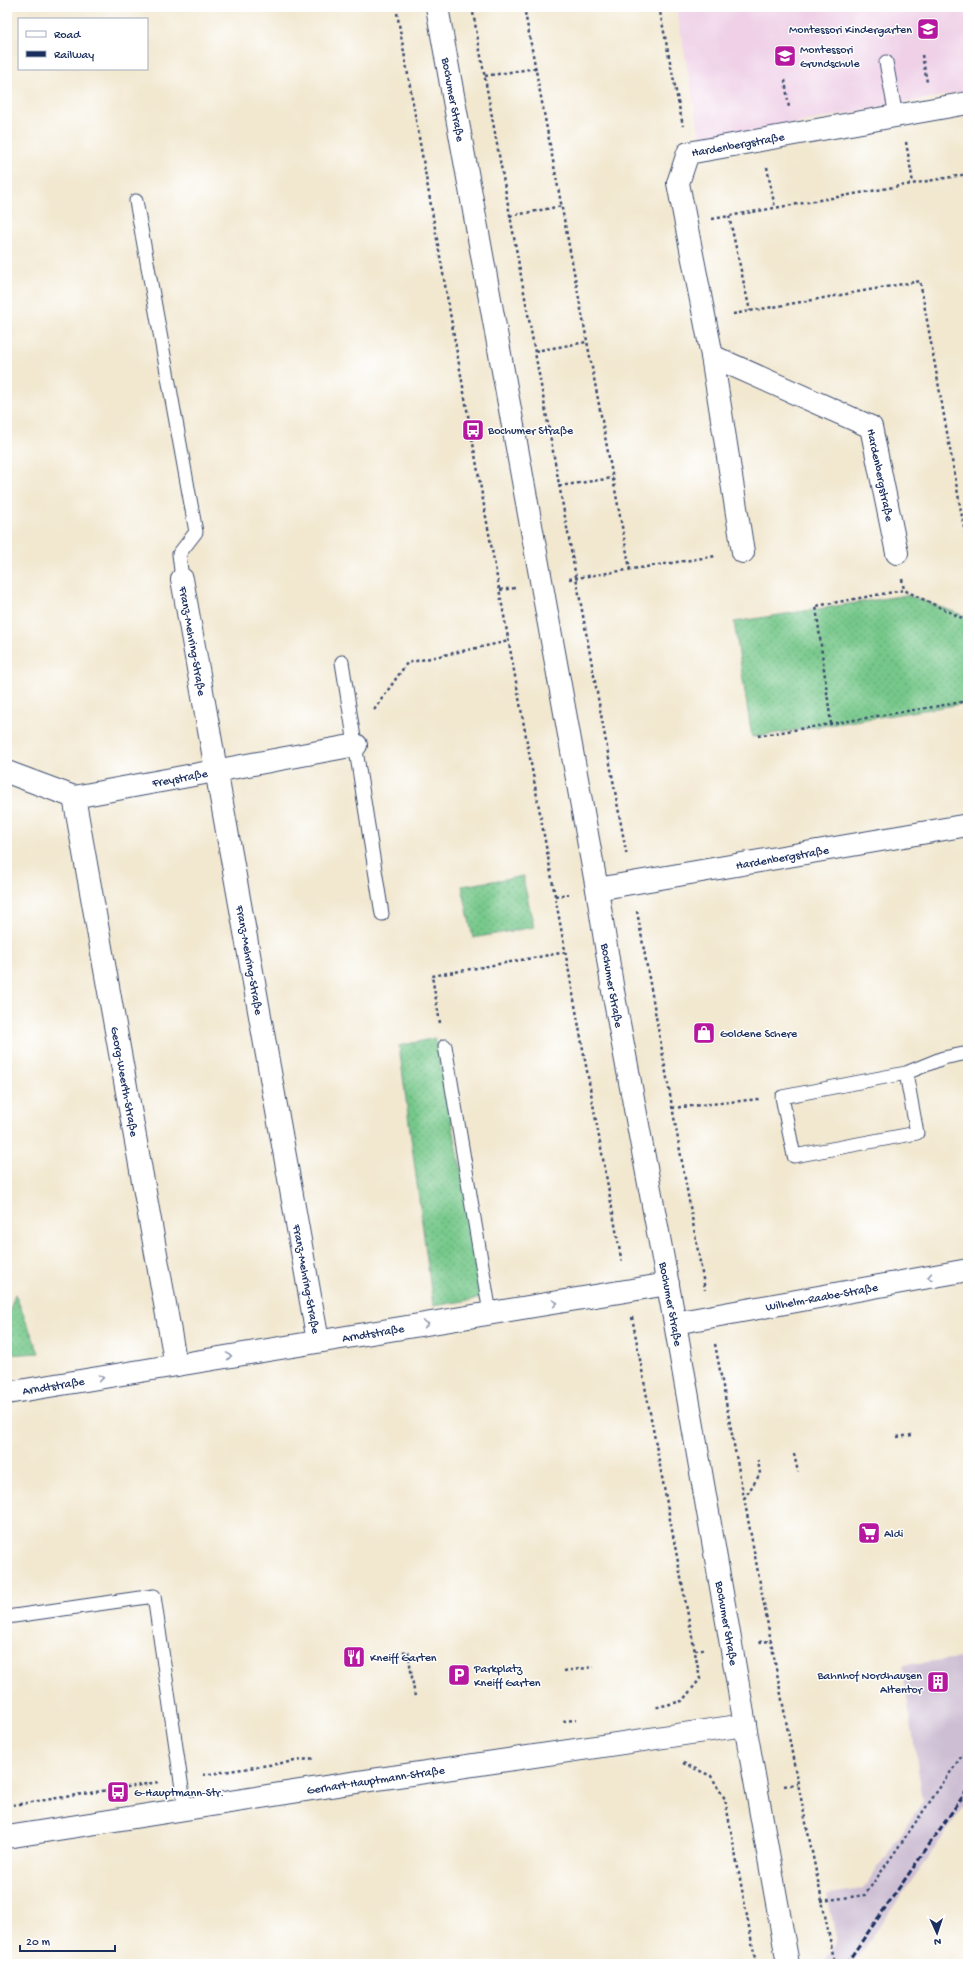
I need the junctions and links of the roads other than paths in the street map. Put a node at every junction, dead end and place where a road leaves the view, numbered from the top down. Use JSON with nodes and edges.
{"nodes":[{"id":1,"x":437,"y":7,"type":"edge"},
{"id":2,"x":886,"y":62,"type":"dead end"},
{"id":3,"x":968,"y":103,"type":"edge"},
{"id":4,"x":899,"y":115,"type":"junction"},
{"id":5,"x":136,"y":201,"type":"dead end"},
{"id":6,"x":712,"y":356,"type":"junction"},
{"id":7,"x":744,"y":552,"type":"road end"},
{"id":8,"x":897,"y":553,"type":"dead end"},
{"id":9,"x":182,"y":579,"type":"joint"},
{"id":10,"x":342,"y":662,"type":"dead end"},
{"id":11,"x":356,"y":745,"type":"junction"},
{"id":12,"x":7,"y":772,"type":"edge"},
{"id":13,"x":216,"y":772,"type":"junction"},
{"id":14,"x":74,"y":797,"type":"junction"},
{"id":15,"x":968,"y":825,"type":"edge"},
{"id":16,"x":597,"y":889,"type":"junction"},
{"id":17,"x":382,"y":914,"type":"dead end"},
{"id":18,"x":445,"y":1046,"type":"road end"},
{"id":19,"x":968,"y":1053,"type":"edge"},
{"id":20,"x":906,"y":1072,"type":"junction"},
{"id":21,"x":968,"y":1270,"type":"edge"},
{"id":22,"x":668,"y":1284,"type":"junction"},
{"id":23,"x":490,"y":1313,"type":"junction"},
{"id":24,"x":675,"y":1323,"type":"junction"},
{"id":25,"x":318,"y":1341,"type":"junction"},
{"id":26,"x":176,"y":1365,"type":"junction"},
{"id":27,"x":7,"y":1393,"type":"edge"},
{"id":28,"x":7,"y":1617,"type":"edge"},
{"id":29,"x":745,"y":1725,"type":"junction"},
{"id":30,"x":184,"y":1809,"type":"junction"},
{"id":31,"x":7,"y":1837,"type":"edge"},
{"id":32,"x":788,"y":1964,"type":"edge"}],
"edges":[{"from":1,"to":16,"type":"street","name":"Bochumer Straße"},
{"from":2,"to":4,"type":"lane"},
{"from":3,"to":4,"type":"street","name":"Hardenbergstraße"},
{"from":4,"to":6,"type":"street","name":"Hardenbergstraße"},
{"from":5,"to":9,"type":"lane"},
{"from":6,"to":7,"type":"street","name":"Hardenbergstraße"},
{"from":6,"to":8,"type":"street","name":"Hardenbergstraße"},
{"from":9,"to":13,"type":"street","name":"Franz-Mehring-Straße"},
{"from":10,"to":11,"type":"lane"},
{"from":11,"to":13,"type":"street","name":"Freystraße"},
{"from":11,"to":17,"type":"lane"},
{"from":12,"to":14,"type":"street"},
{"from":13,"to":14,"type":"street","name":"Freystraße"},
{"from":13,"to":25,"type":"street","name":"Franz-Mehring-Straße"},
{"from":14,"to":26,"type":"street","name":"Georg-Weerth-Straße"},
{"from":15,"to":16,"type":"street","name":"Hardenbergstraße"},
{"from":16,"to":22,"type":"street","name":"Bochumer Straße"},
{"from":18,"to":23,"type":"lane"},
{"from":19,"to":20,"type":"lane"},
{"from":20,"to":20,"type":"lane"},
{"from":21,"to":24,"type":"street","name":"Wilhelm-Raabe-Straße","one_way":true},
{"from":23,"to":22,"type":"street","name":"Arndtstraße","one_way":true},
{"from":22,"to":24,"type":"street","name":"Bochumer Straße"},
{"from":25,"to":23,"type":"street","name":"Arndtstraße","one_way":true},
{"from":24,"to":29,"type":"street","name":"Bochumer Straße"},
{"from":26,"to":25,"type":"street","name":"Arndtstraße","one_way":true},
{"from":27,"to":26,"type":"street","name":"Arndtstraße","one_way":true},
{"from":28,"to":30,"type":"lane"},
{"from":29,"to":30,"type":"street","name":"Gerhart-Hauptmann-Straße"},
{"from":29,"to":32,"type":"street","name":"Bochumer Straße"},
{"from":30,"to":31,"type":"street","name":"Gerhart-Hauptmann-Straße"}]}
